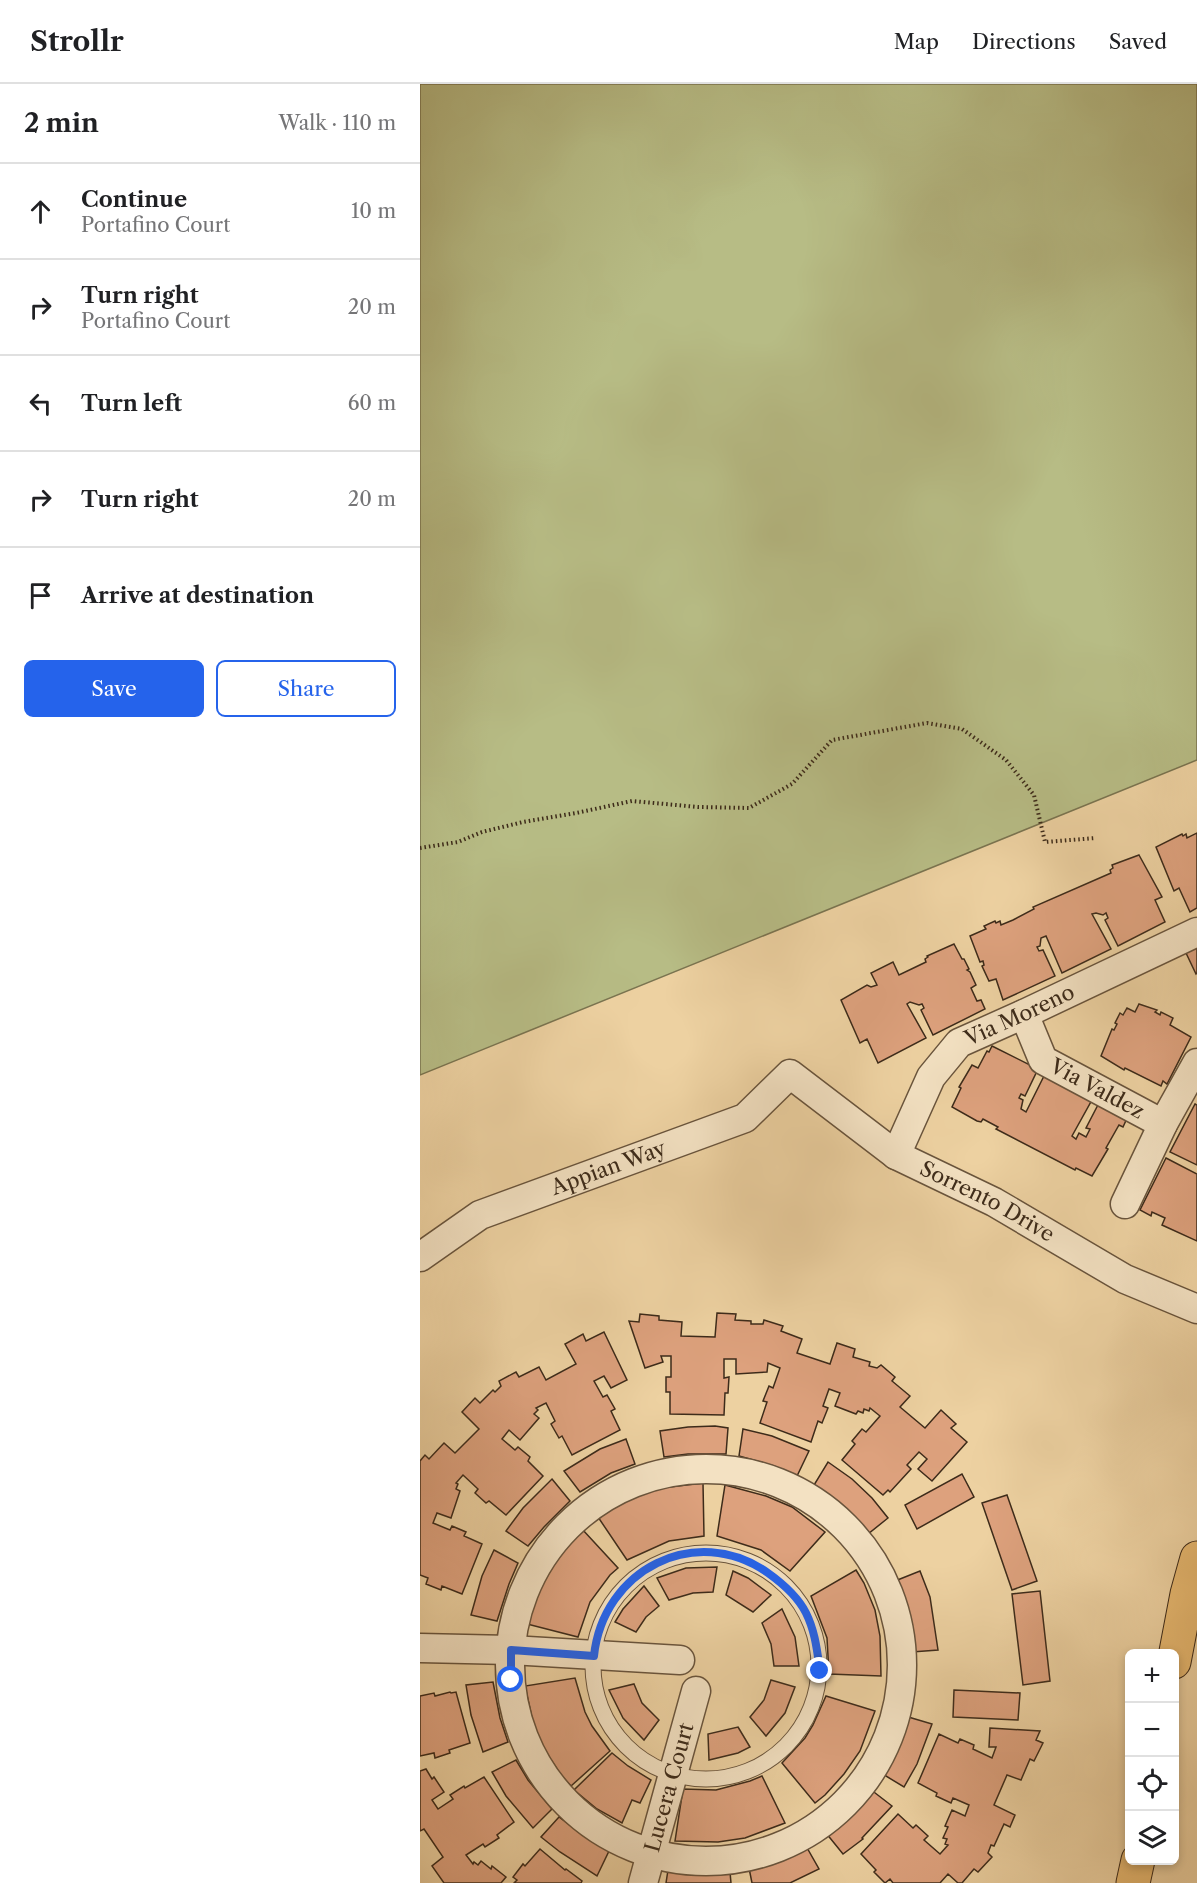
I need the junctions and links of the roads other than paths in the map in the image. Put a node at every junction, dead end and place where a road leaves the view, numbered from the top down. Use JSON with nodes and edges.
{"nodes":[{"id":1,"x":1197,"y":932,"type":"edge"},
{"id":2,"x":1024,"y":1014,"type":"junction"},
{"id":3,"x":1197,"y":1063,"type":"edge"},
{"id":4,"x":790,"y":1074,"type":"joint"},
{"id":5,"x":1163,"y":1124,"type":"junction"},
{"id":6,"x":896,"y":1155,"type":"junction"},
{"id":7,"x":1125,"y":1204,"type":"dead end"},
{"id":8,"x":420,"y":1257,"type":"edge"},
{"id":9,"x":1197,"y":1309,"type":"edge"},
{"id":10,"x":1197,"y":1558,"type":"edge"},
{"id":11,"x":420,"y":1648,"type":"edge"},
{"id":12,"x":1176,"y":1649,"type":"edge"},
{"id":13,"x":511,"y":1650,"type":"junction"},
{"id":14,"x":594,"y":1656,"type":"junction"},
{"id":15,"x":680,"y":1660,"type":"dead end"},
{"id":16,"x":696,"y":1691,"type":"dead end"},
{"id":17,"x":673,"y":1773,"type":"junction"},
{"id":18,"x":651,"y":1853,"type":"junction"},
{"id":19,"x":1136,"y":1865,"type":"edge"},
{"id":20,"x":643,"y":1883,"type":"edge"},
{"id":21,"x":1133,"y":1883,"type":"edge"}],
"edges":[{"from":1,"to":2,"type":"street","name":"Via Moreno"},
{"from":2,"to":5,"type":"street","name":"Via Valdez"},
{"from":2,"to":6,"type":"street","name":"Via Moreno"},
{"from":3,"to":5,"type":"street"},
{"from":4,"to":6,"type":"street","name":"Sorrento Drive"},
{"from":4,"to":8,"type":"street","name":"Appian Way"},
{"from":5,"to":7,"type":"street"},
{"from":6,"to":9,"type":"street","name":"Sorrento Drive"},
{"from":10,"to":12,"type":"main road"},
{"from":11,"to":13,"type":"street"},
{"from":13,"to":14,"type":"street"},
{"from":13,"to":18,"type":"street"},
{"from":13,"to":18,"type":"street"},
{"from":14,"to":15,"type":"street"},
{"from":14,"to":17,"type":"lane"},
{"from":14,"to":17,"type":"lane"},
{"from":16,"to":17,"type":"street","name":"Lucera Court"},
{"from":17,"to":18,"type":"street","name":"Lucera Court"},
{"from":18,"to":20,"type":"street","name":"Lucera Court"},
{"from":19,"to":21,"type":"main road"}]}
